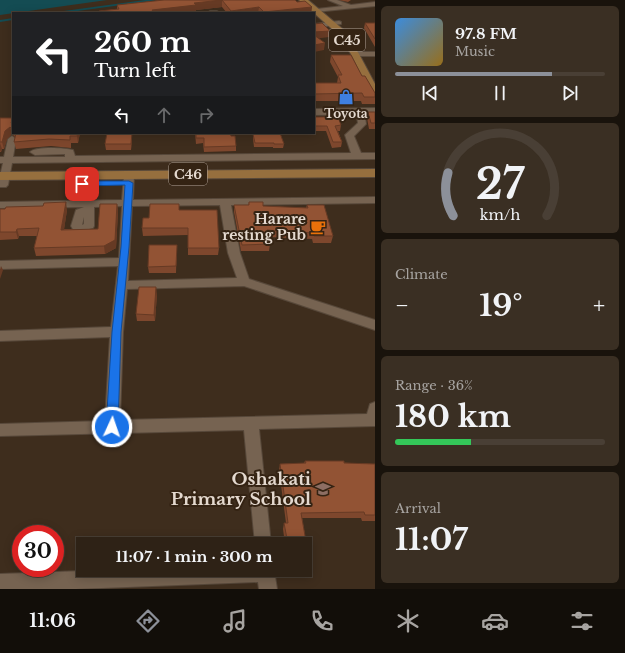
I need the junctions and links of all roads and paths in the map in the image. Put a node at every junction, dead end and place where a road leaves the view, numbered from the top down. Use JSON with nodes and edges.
{"nodes":[{"id":1,"x":303,"y":0,"type":"edge"},
{"id":2,"x":311,"y":0,"type":"edge"},
{"id":3,"x":331,"y":0,"type":"edge"},
{"id":4,"x":375,"y":4,"type":"edge"},
{"id":5,"x":350,"y":7,"type":"junction"},
{"id":6,"x":320,"y":11,"type":"junction"},
{"id":7,"x":335,"y":23,"type":"junction"},
{"id":8,"x":315,"y":26,"type":"edge"},
{"id":9,"x":375,"y":54,"type":"edge"},
{"id":10,"x":366,"y":57,"type":"edge"},
{"id":11,"x":375,"y":74,"type":"edge"},
{"id":12,"x":375,"y":93,"type":"edge"},
{"id":13,"x":315,"y":112,"type":"edge"},
{"id":14,"x":375,"y":112,"type":"edge"},
{"id":15,"x":361,"y":118,"type":"dead end"},
{"id":16,"x":12,"y":139,"type":"dead end"},
{"id":17,"x":357,"y":156,"type":"junction"},
{"id":18,"x":375,"y":156,"type":"edge"},
{"id":19,"x":6,"y":158,"type":"edge"},
{"id":20,"x":375,"y":173,"type":"edge"},
{"id":21,"x":129,"y":179,"type":"junction"},
{"id":22,"x":2,"y":181,"type":"edge"},
{"id":23,"x":375,"y":182,"type":"edge"},
{"id":24,"x":374,"y":201,"type":"edge"},
{"id":25,"x":225,"y":202,"type":"junction"},
{"id":26,"x":128,"y":204,"type":"junction"},
{"id":27,"x":0,"y":205,"type":"edge"},
{"id":28,"x":124,"y":262,"type":"junction"},
{"id":29,"x":0,"y":265,"type":"edge"},
{"id":30,"x":244,"y":282,"type":"junction"},
{"id":31,"x":121,"y":285,"type":"junction"},
{"id":32,"x":375,"y":325,"type":"edge"},
{"id":33,"x":116,"y":332,"type":"junction"},
{"id":34,"x":0,"y":336,"type":"edge"},
{"id":35,"x":374,"y":416,"type":"edge"},
{"id":36,"x":251,"y":423,"type":"junction"},
{"id":37,"x":112,"y":427,"type":"junction"},
{"id":38,"x":0,"y":430,"type":"edge"},
{"id":39,"x":262,"y":537,"type":"edge"},
{"id":40,"x":266,"y":577,"type":"edge"},
{"id":41,"x":0,"y":583,"type":"edge"},
{"id":42,"x":99,"y":585,"type":"edge"}],
"edges":[{"from":1,"to":6,"type":"main road","number":"C45"},
{"from":2,"to":6,"type":"main road","number":"C45"},
{"from":3,"to":5,"type":"street"},
{"from":4,"to":5,"type":"street"},
{"from":5,"to":6,"type":"street"},
{"from":6,"to":7,"type":"main road","number":"C45"},
{"from":7,"to":8,"type":"street"},
{"from":7,"to":10,"type":"main road","number":"C45"},
{"from":9,"to":10,"type":"street"},
{"from":10,"to":11,"type":"main road","number":"C45"},
{"from":10,"to":12,"type":"main road","number":"C45"},
{"from":13,"to":14,"type":"street"},
{"from":15,"to":17,"type":"street"},
{"from":16,"to":19,"type":"street"},
{"from":17,"to":18,"type":"street"},
{"from":17,"to":19,"type":"street"},
{"from":19,"to":22,"type":"street"},
{"from":20,"to":21,"type":"main road","number":"C46"},
{"from":21,"to":22,"type":"main road","number":"C46"},
{"from":21,"to":23,"type":"main road","number":"C46"},
{"from":21,"to":26,"type":"street"},
{"from":24,"to":25,"type":"street"},
{"from":25,"to":26,"type":"street"},
{"from":25,"to":30,"type":"street"},
{"from":26,"to":27,"type":"street"},
{"from":26,"to":28,"type":"street"},
{"from":28,"to":29,"type":"street"},
{"from":28,"to":31,"type":"street"},
{"from":30,"to":31,"type":"street"},
{"from":30,"to":32,"type":"street"},
{"from":31,"to":33,"type":"street"},
{"from":33,"to":34,"type":"street"},
{"from":33,"to":37,"type":"street"},
{"from":35,"to":36,"type":"street"},
{"from":36,"to":37,"type":"street"},
{"from":36,"to":39,"type":"street"},
{"from":37,"to":38,"type":"street"},
{"from":40,"to":42,"type":"street"},
{"from":41,"to":42,"type":"street"}]}
